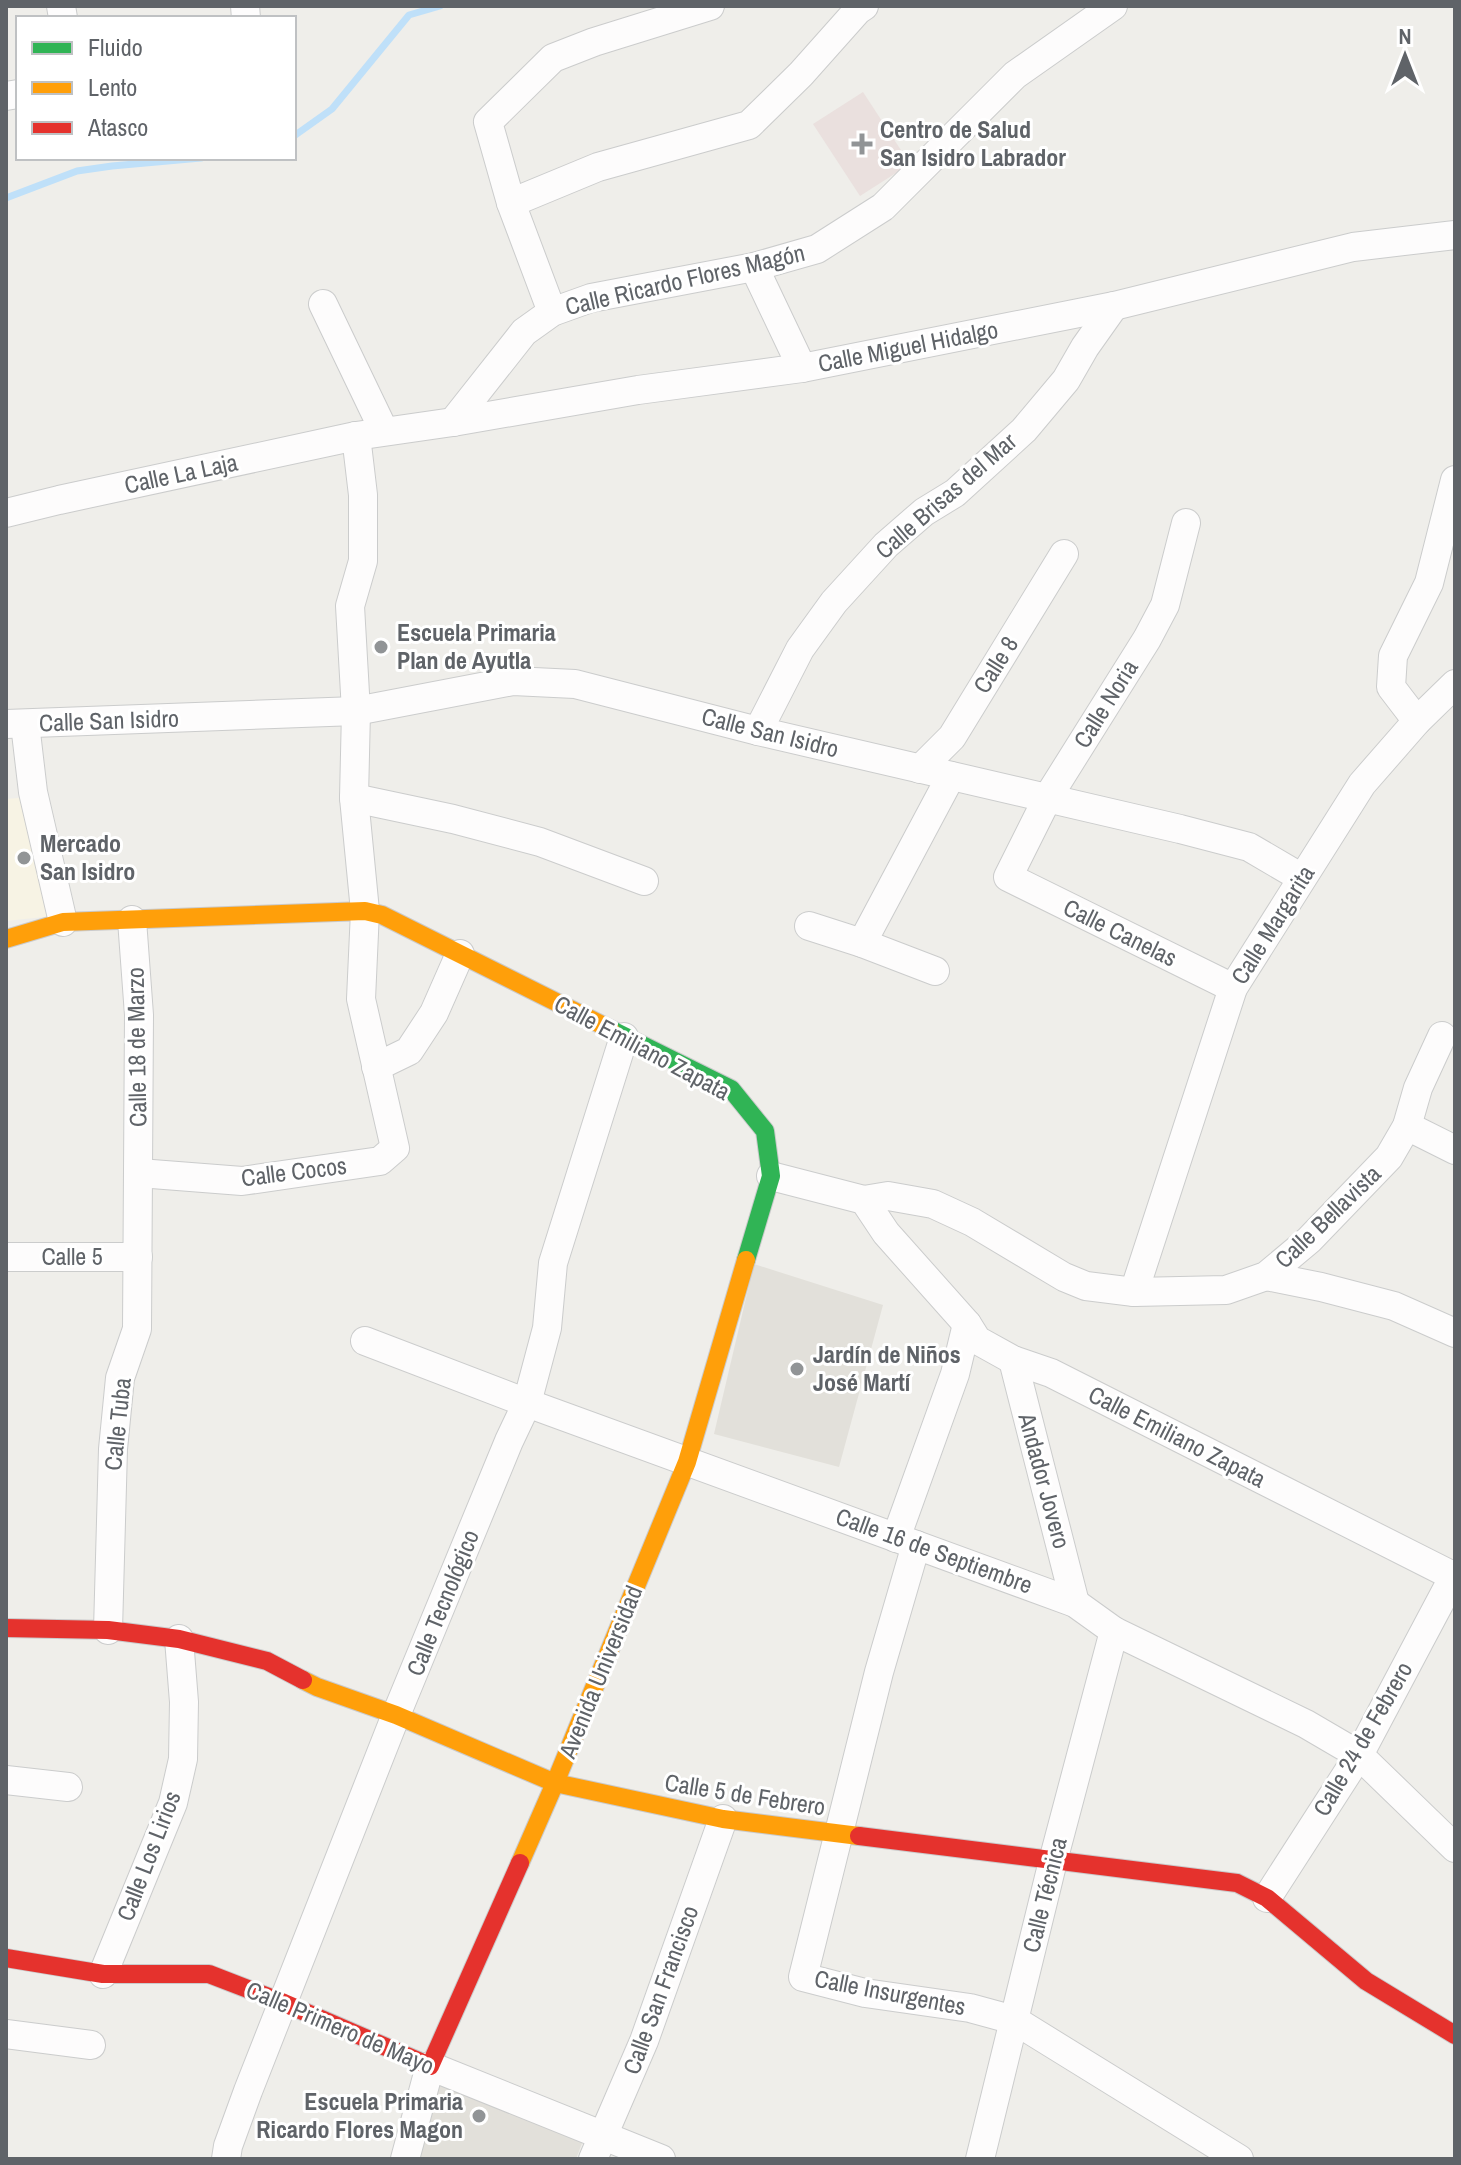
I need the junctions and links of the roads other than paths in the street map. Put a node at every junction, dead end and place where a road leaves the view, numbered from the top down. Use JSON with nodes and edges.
{"nodes":[{"id":1,"x":710,"y":6,"type":"edge"},
{"id":2,"x":1113,"y":6,"type":"edge"},
{"id":3,"x":859,"y":7,"type":"edge"},
{"id":4,"x":511,"y":203,"type":"junction"},
{"id":5,"x":1455,"y":235,"type":"edge"},
{"id":6,"x":754,"y":267,"type":"junction"},
{"id":7,"x":323,"y":304,"type":"dead end"},
{"id":8,"x":1114,"y":306,"type":"junction"},
{"id":9,"x":552,"y":312,"type":"junction"},
{"id":10,"x":802,"y":368,"type":"junction"},
{"id":11,"x":453,"y":422,"type":"junction"},
{"id":12,"x":384,"y":431,"type":"junction"},
{"id":13,"x":356,"y":436,"type":"junction"},
{"id":14,"x":1455,"y":480,"type":"edge"},
{"id":15,"x":6,"y":513,"type":"edge"},
{"id":16,"x":1186,"y":523,"type":"dead end"},
{"id":17,"x":1064,"y":554,"type":"dead end"},
{"id":18,"x":1455,"y":684,"type":"edge"},
{"id":19,"x":356,"y":711,"type":"junction"},
{"id":20,"x":1417,"y":721,"type":"junction"},
{"id":21,"x":16,"y":724,"type":"edge"},
{"id":22,"x":758,"y":731,"type":"junction"},
{"id":23,"x":920,"y":769,"type":"junction"},
{"id":24,"x":951,"y":776,"type":"junction"},
{"id":25,"x":20,"y":793,"type":"edge"},
{"id":26,"x":1048,"y":797,"type":"junction"},
{"id":27,"x":354,"y":798,"type":"junction"},
{"id":28,"x":1008,"y":877,"type":"joint"},
{"id":29,"x":1302,"y":878,"type":"junction"},
{"id":30,"x":644,"y":881,"type":"dead end"},
{"id":31,"x":365,"y":911,"type":"junction"},
{"id":32,"x":132,"y":920,"type":"junction"},
{"id":33,"x":63,"y":922,"type":"junction"},
{"id":34,"x":809,"y":926,"type":"dead end"},
{"id":35,"x":6,"y":939,"type":"edge"},
{"id":36,"x":862,"y":943,"type":"junction"},
{"id":37,"x":460,"y":954,"type":"junction"},
{"id":38,"x":935,"y":971,"type":"dead end"},
{"id":39,"x":1233,"y":988,"type":"junction"},
{"id":40,"x":1442,"y":1036,"type":"dead end"},
{"id":41,"x":624,"y":1037,"type":"junction"},
{"id":42,"x":376,"y":1067,"type":"junction"},
{"id":43,"x":1407,"y":1126,"type":"junction"},
{"id":44,"x":1455,"y":1150,"type":"edge"},
{"id":45,"x":139,"y":1173,"type":"junction"},
{"id":46,"x":771,"y":1176,"type":"junction"},
{"id":47,"x":864,"y":1200,"type":"junction"},
{"id":48,"x":6,"y":1257,"type":"edge"},
{"id":49,"x":138,"y":1257,"type":"junction"},
{"id":50,"x":1266,"y":1276,"type":"junction"},
{"id":51,"x":1134,"y":1292,"type":"junction"},
{"id":52,"x":967,"y":1324,"type":"junction"},
{"id":53,"x":1455,"y":1333,"type":"edge"},
{"id":54,"x":365,"y":1341,"type":"dead end"},
{"id":55,"x":1013,"y":1360,"type":"junction"},
{"id":56,"x":527,"y":1403,"type":"junction"},
{"id":57,"x":687,"y":1462,"type":"junction"},
{"id":58,"x":906,"y":1542,"type":"junction"},
{"id":59,"x":1455,"y":1576,"type":"edge"},
{"id":60,"x":1075,"y":1603,"type":"junction"},
{"id":61,"x":6,"y":1628,"type":"edge"},
{"id":62,"x":108,"y":1630,"type":"junction"},
{"id":63,"x":1114,"y":1631,"type":"junction"},
{"id":64,"x":179,"y":1639,"type":"junction"},
{"id":65,"x":396,"y":1715,"type":"junction"},
{"id":66,"x":1359,"y":1755,"type":"junction"},
{"id":67,"x":6,"y":1780,"type":"edge"},
{"id":68,"x":555,"y":1783,"type":"junction"},
{"id":69,"x":68,"y":1787,"type":"dead end"},
{"id":70,"x":723,"y":1819,"type":"junction"},
{"id":71,"x":837,"y":1834,"type":"junction"},
{"id":72,"x":1455,"y":1848,"type":"edge"},
{"id":73,"x":1053,"y":1861,"type":"junction"},
{"id":74,"x":1267,"y":1898,"type":"junction"},
{"id":75,"x":6,"y":1958,"type":"edge"},
{"id":76,"x":103,"y":1974,"type":"junction"},
{"id":77,"x":284,"y":2003,"type":"junction"},
{"id":78,"x":1014,"y":2020,"type":"junction"},
{"id":79,"x":6,"y":2034,"type":"edge"},
{"id":80,"x":1455,"y":2035,"type":"edge"},
{"id":81,"x":91,"y":2045,"type":"dead end"},
{"id":82,"x":430,"y":2066,"type":"junction"},
{"id":83,"x":598,"y":2148,"type":"edge"},
{"id":84,"x":226,"y":2159,"type":"edge"},
{"id":85,"x":405,"y":2159,"type":"edge"},
{"id":86,"x":661,"y":2159,"type":"edge"},
{"id":87,"x":980,"y":2159,"type":"edge"},
{"id":88,"x":1239,"y":2159,"type":"edge"}],
"edges":[{"from":1,"to":4,"type":"street"},
{"from":2,"to":6,"type":"street","name":"Calle Ricardo Flores Magón"},
{"from":3,"to":4,"type":"street"},
{"from":4,"to":9,"type":"street"},
{"from":5,"to":8,"type":"street","name":"Calle Miguel Hidalgo"},
{"from":6,"to":9,"type":"street","name":"Calle Ricardo Flores Magón"},
{"from":6,"to":10,"type":"street"},
{"from":7,"to":12,"type":"street"},
{"from":8,"to":10,"type":"street","name":"Calle Miguel Hidalgo"},
{"from":8,"to":22,"type":"street","name":"Calle Brisas del Mar"},
{"from":9,"to":11,"type":"street","name":"Calle Ricardo Flores Magón"},
{"from":10,"to":11,"type":"street","name":"Calle Miguel Hidalgo"},
{"from":11,"to":12,"type":"street","name":"Calle Miguel Hidalgo"},
{"from":12,"to":13,"type":"street","name":"Calle Miguel Hidalgo"},
{"from":13,"to":15,"type":"street","name":"Calle La Laja"},
{"from":13,"to":19,"type":"street"},
{"from":14,"to":20,"type":"street"},
{"from":16,"to":26,"type":"street","name":"Calle Noria"},
{"from":17,"to":23,"type":"street","name":"Calle 8"},
{"from":18,"to":20,"type":"street","name":"Calle Margarita"},
{"from":19,"to":21,"type":"street","name":"Calle San Isidro"},
{"from":19,"to":22,"type":"street","name":"Calle San Isidro"},
{"from":19,"to":27,"type":"street"},
{"from":20,"to":29,"type":"street","name":"Calle Margarita"},
{"from":21,"to":25,"type":"street"},
{"from":22,"to":23,"type":"street","name":"Calle San Isidro"},
{"from":23,"to":24,"type":"street","name":"Calle San Isidro"},
{"from":24,"to":26,"type":"street","name":"Calle San Isidro"},
{"from":24,"to":36,"type":"street"},
{"from":25,"to":33,"type":"street"},
{"from":26,"to":28,"type":"street","name":"Calle Noria"},
{"from":26,"to":29,"type":"street","name":"Calle San Isidro"},
{"from":27,"to":30,"type":"street"},
{"from":27,"to":31,"type":"street"},
{"from":28,"to":39,"type":"street","name":"Calle Canelas"},
{"from":29,"to":39,"type":"street","name":"Calle Margarita"},
{"from":31,"to":32,"type":"street","name":"Calle Emiliano Zapata"},
{"from":31,"to":37,"type":"street","name":"Calle Emiliano Zapata"},
{"from":31,"to":42,"type":"street"},
{"from":32,"to":33,"type":"street","name":"Calle Emiliano Zapata"},
{"from":32,"to":45,"type":"street","name":"Calle 18 de Marzo"},
{"from":33,"to":35,"type":"street","name":"Calle Emiliano Zapata"},
{"from":34,"to":36,"type":"street"},
{"from":36,"to":38,"type":"street"},
{"from":37,"to":41,"type":"street","name":"Calle Emiliano Zapata"},
{"from":37,"to":42,"type":"street"},
{"from":39,"to":51,"type":"street","name":"Calle Margarita"},
{"from":40,"to":43,"type":"street","name":"Calle Bellavista"},
{"from":41,"to":46,"type":"street","name":"Calle Emiliano Zapata"},
{"from":41,"to":56,"type":"street","name":"Calle Tecnológico"},
{"from":42,"to":45,"type":"street","name":"Calle Cocos"},
{"from":43,"to":44,"type":"street"},
{"from":43,"to":50,"type":"street","name":"Calle Bellavista"},
{"from":45,"to":49,"type":"street","name":"Calle Tuba"},
{"from":46,"to":47,"type":"street"},
{"from":46,"to":57,"type":"street","name":"Avenida Universidad"},
{"from":47,"to":51,"type":"street","name":"Calle Bellavista"},
{"from":47,"to":52,"type":"street","name":"Calle Emiliano Zapata"},
{"from":48,"to":49,"type":"street","name":"Calle 5"},
{"from":49,"to":62,"type":"street","name":"Calle Tuba"},
{"from":50,"to":51,"type":"street","name":"Calle Bellavista"},
{"from":50,"to":53,"type":"street"},
{"from":52,"to":55,"type":"street","name":"Calle Emiliano Zapata"},
{"from":52,"to":58,"type":"street","name":"Calle Insurgentes"},
{"from":54,"to":56,"type":"street","name":"Calle 16 de Septiembre"},
{"from":55,"to":59,"type":"street","name":"Calle Emiliano Zapata"},
{"from":55,"to":60,"type":"street","name":"Andador Jovero"},
{"from":56,"to":57,"type":"street","name":"Calle 16 de Septiembre"},
{"from":56,"to":65,"type":"street","name":"Calle Tecnológico"},
{"from":57,"to":58,"type":"street","name":"Calle 16 de Septiembre"},
{"from":57,"to":68,"type":"street","name":"Avenida Universidad"},
{"from":58,"to":60,"type":"street","name":"Calle 16 de Septiembre"},
{"from":58,"to":71,"type":"street","name":"Calle Insurgentes"},
{"from":59,"to":66,"type":"street","name":"Calle 24 de Febrero"},
{"from":60,"to":63,"type":"street","name":"Calle 16 de Septiembre"},
{"from":61,"to":62,"type":"street","name":"Calle 5 de Febrero"},
{"from":62,"to":64,"type":"street","name":"Calle 5 de Febrero"},
{"from":63,"to":66,"type":"street","name":"Calle 16 de Septiembre"},
{"from":63,"to":73,"type":"street","name":"Calle Técnica"},
{"from":64,"to":65,"type":"street","name":"Calle 5 de Febrero"},
{"from":64,"to":76,"type":"street","name":"Calle Los Lirios"},
{"from":65,"to":68,"type":"street","name":"Calle 5 de Febrero"},
{"from":65,"to":77,"type":"street","name":"Calle Tecnológico"},
{"from":66,"to":72,"type":"street","name":"Calle 16 de Septiembre"},
{"from":66,"to":74,"type":"street","name":"Calle 24 de Febrero"},
{"from":67,"to":69,"type":"street"},
{"from":68,"to":70,"type":"street","name":"Calle 5 de Febrero"},
{"from":68,"to":82,"type":"street","name":"Avenida Universidad"},
{"from":70,"to":71,"type":"street","name":"Calle 5 de Febrero"},
{"from":70,"to":83,"type":"street","name":"Calle San Francisco"},
{"from":71,"to":73,"type":"street","name":"Calle 5 de Febrero"},
{"from":71,"to":78,"type":"street","name":"Calle Insurgentes"},
{"from":73,"to":74,"type":"street","name":"Calle 5 de Febrero"},
{"from":73,"to":78,"type":"street","name":"Calle Técnica"},
{"from":74,"to":80,"type":"street","name":"Calle 5 de Febrero"},
{"from":75,"to":76,"type":"street","name":"Calle Primero de Mayo"},
{"from":76,"to":77,"type":"street","name":"Calle Primero de Mayo"},
{"from":77,"to":82,"type":"street","name":"Calle Primero de Mayo"},
{"from":77,"to":84,"type":"street","name":"Calle Tecnológico"},
{"from":78,"to":87,"type":"street","name":"Calle Técnica"},
{"from":78,"to":88,"type":"street","name":"Calle Insurgentes"},
{"from":79,"to":81,"type":"street"},
{"from":82,"to":83,"type":"street","name":"Calle Primero de Mayo"},
{"from":82,"to":85,"type":"street","name":"Avenida Universidad"},
{"from":83,"to":86,"type":"street","name":"Calle Primero de Mayo"}]}
